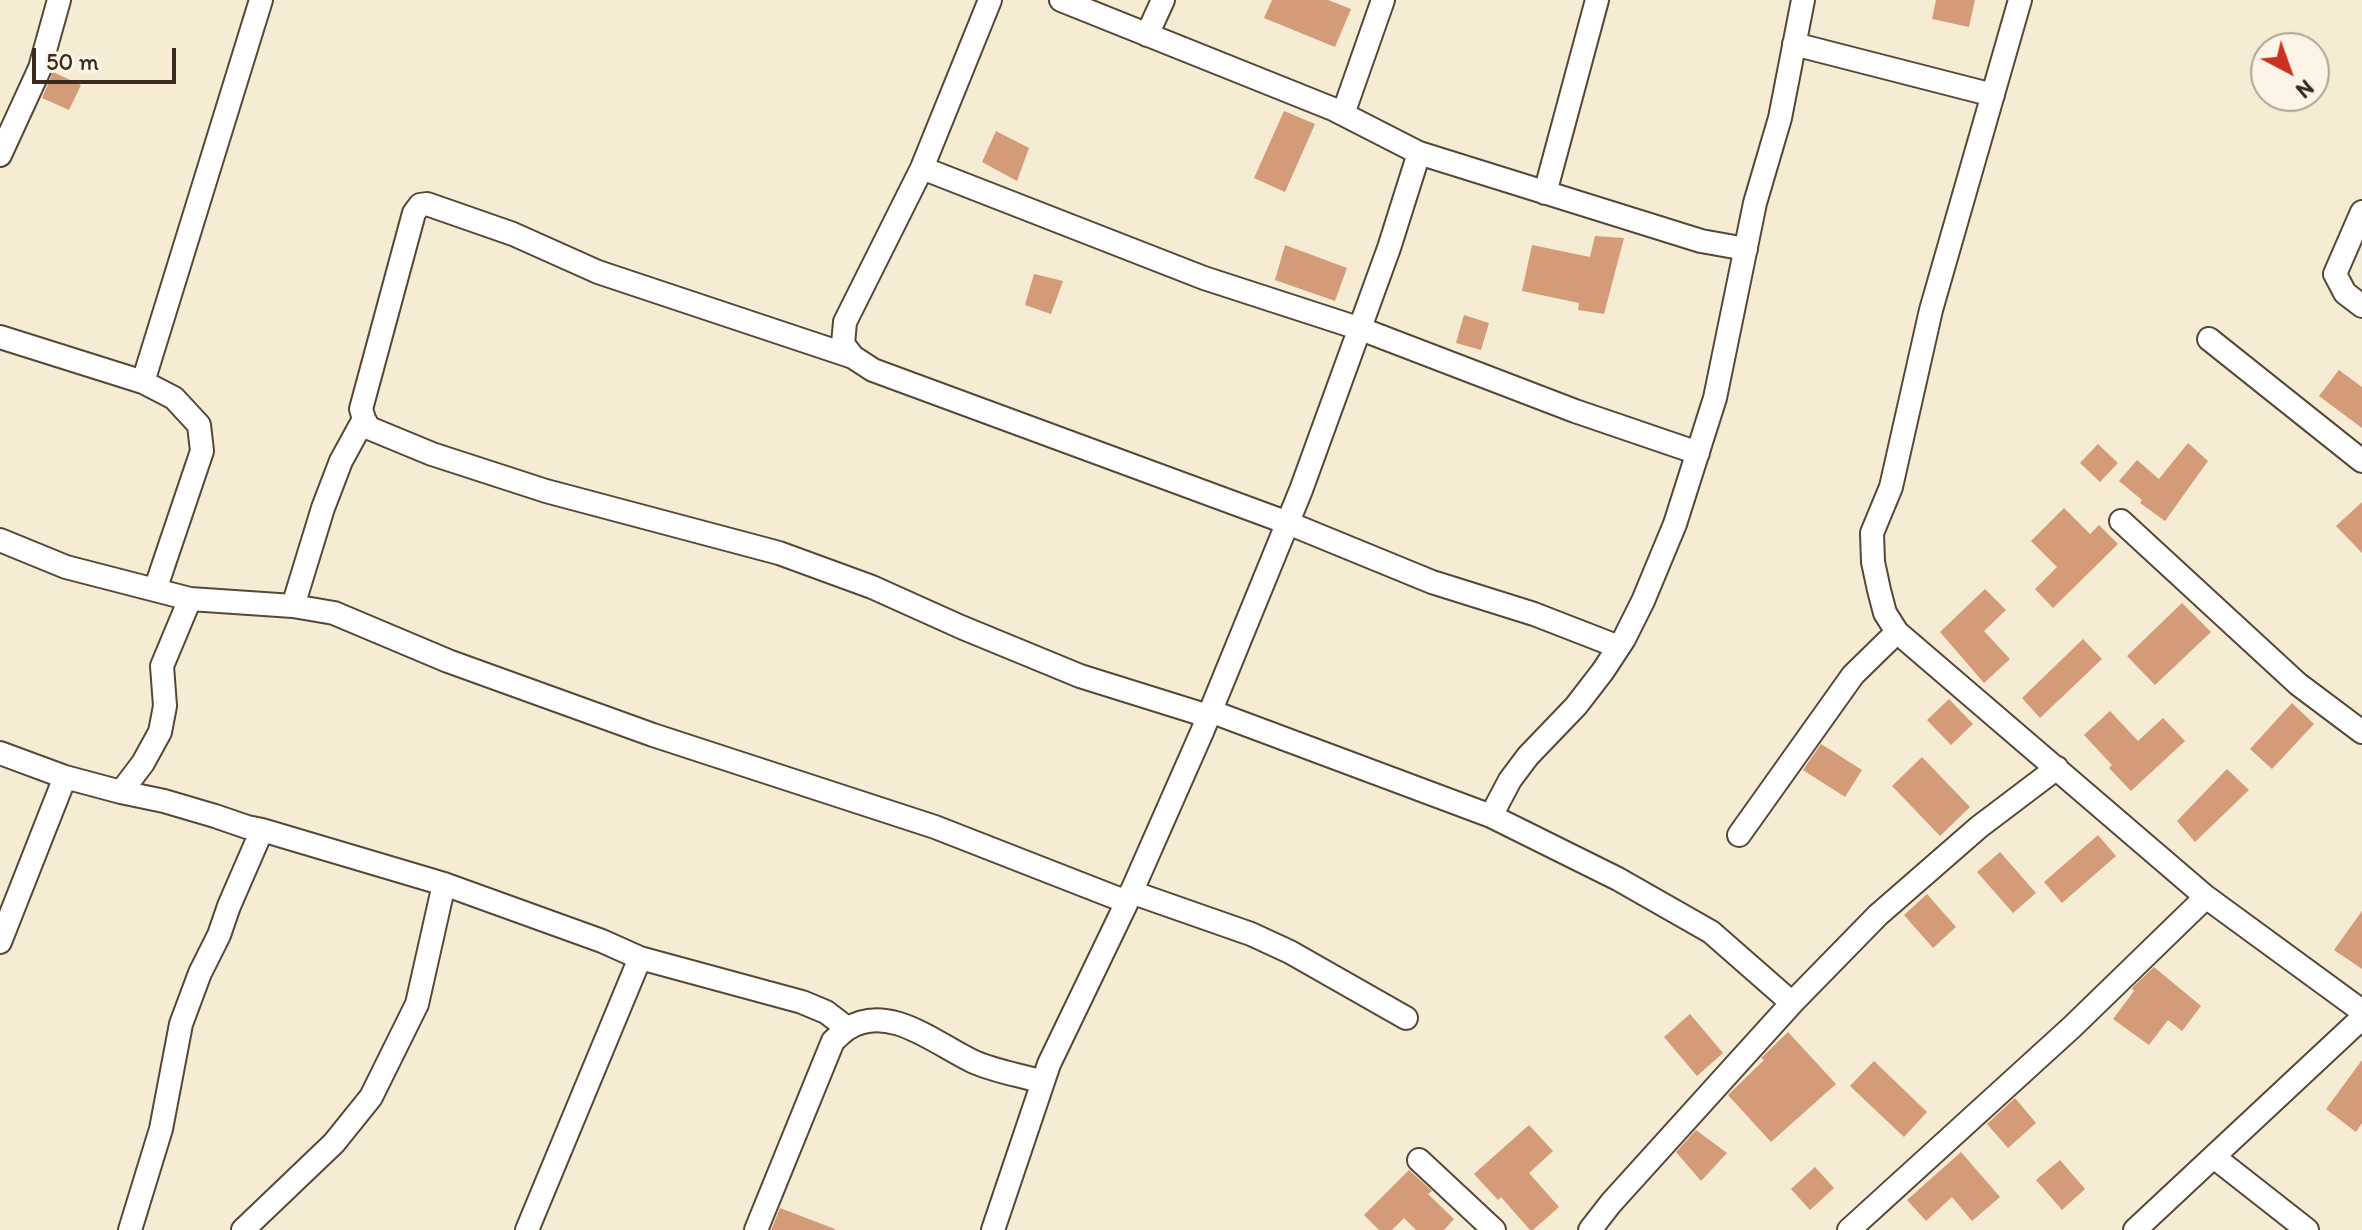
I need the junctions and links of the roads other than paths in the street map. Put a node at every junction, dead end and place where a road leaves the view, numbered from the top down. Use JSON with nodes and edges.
{"nodes":[{"id":1,"x":59,"y":0,"type":"edge"},
{"id":2,"x":261,"y":0,"type":"edge"},
{"id":3,"x":990,"y":0,"type":"edge"},
{"id":4,"x":1061,"y":0,"type":"edge"},
{"id":5,"x":1163,"y":0,"type":"edge"},
{"id":6,"x":1383,"y":0,"type":"edge"},
{"id":7,"x":1597,"y":0,"type":"edge"},
{"id":8,"x":1803,"y":0,"type":"edge"},
{"id":9,"x":2020,"y":0,"type":"edge"},
{"id":10,"x":1147,"y":35,"type":"junction"},
{"id":11,"x":1794,"y":44,"type":"junction"},
{"id":12,"x":1993,"y":95,"type":"junction"},
{"id":13,"x":1343,"y":114,"type":"junction"},
{"id":14,"x":1419,"y":153,"type":"junction"},
{"id":15,"x":0,"y":155,"type":"edge"},
{"id":16,"x":922,"y":168,"type":"junction"},
{"id":17,"x":1545,"y":193,"type":"junction"},
{"id":18,"x":2362,"y":212,"type":"edge"},
{"id":19,"x":1746,"y":249,"type":"junction"},
{"id":20,"x":2362,"y":306,"type":"edge"},
{"id":21,"x":1361,"y":329,"type":"junction"},
{"id":22,"x":0,"y":337,"type":"edge"},
{"id":23,"x":2209,"y":339,"type":"dead end"},
{"id":24,"x":853,"y":357,"type":"junction"},
{"id":25,"x":143,"y":382,"type":"junction"},
{"id":26,"x":364,"y":419,"type":"junction"},
{"id":27,"x":1698,"y":453,"type":"junction"},
{"id":28,"x":2361,"y":459,"type":"edge"},
{"id":29,"x":2121,"y":521,"type":"dead end"},
{"id":30,"x":1288,"y":523,"type":"junction"},
{"id":31,"x":0,"y":540,"type":"edge"},
{"id":32,"x":155,"y":590,"type":"junction"},
{"id":33,"x":190,"y":599,"type":"junction"},
{"id":34,"x":293,"y":606,"type":"junction"},
{"id":35,"x":1897,"y":632,"type":"junction"},
{"id":36,"x":1619,"y":647,"type":"junction"},
{"id":37,"x":1209,"y":714,"type":"junction"},
{"id":38,"x":2362,"y":732,"type":"edge"},
{"id":39,"x":0,"y":753,"type":"edge"},
{"id":40,"x":2057,"y":768,"type":"junction"},
{"id":41,"x":65,"y":777,"type":"junction"},
{"id":42,"x":121,"y":792,"type":"junction"},
{"id":43,"x":1491,"y":816,"type":"junction"},
{"id":44,"x":262,"y":830,"type":"junction"},
{"id":45,"x":1739,"y":835,"type":"dead end"},
{"id":46,"x":444,"y":884,"type":"junction"},
{"id":47,"x":1129,"y":897,"type":"junction"},
{"id":48,"x":2206,"y":897,"type":"junction"},
{"id":49,"x":0,"y":942,"type":"edge"},
{"id":50,"x":640,"y":958,"type":"junction"},
{"id":51,"x":1792,"y":1003,"type":"junction"},
{"id":52,"x":2362,"y":1011,"type":"edge"},
{"id":53,"x":1406,"y":1018,"type":"dead end"},
{"id":54,"x":2362,"y":1018,"type":"edge"},
{"id":55,"x":847,"y":1028,"type":"junction"},
{"id":56,"x":1043,"y":1082,"type":"junction"},
{"id":57,"x":2214,"y":1157,"type":"junction"},
{"id":58,"x":1419,"y":1160,"type":"dead end"},
{"id":59,"x":1481,"y":1227,"type":"edge"},
{"id":60,"x":130,"y":1230,"type":"edge"},
{"id":61,"x":243,"y":1230,"type":"edge"},
{"id":62,"x":527,"y":1230,"type":"edge"},
{"id":63,"x":756,"y":1230,"type":"edge"},
{"id":64,"x":993,"y":1230,"type":"edge"},
{"id":65,"x":1590,"y":1230,"type":"edge"},
{"id":66,"x":1849,"y":1230,"type":"edge"},
{"id":67,"x":2135,"y":1230,"type":"edge"},
{"id":68,"x":2307,"y":1230,"type":"edge"}],
"edges":[{"from":1,"to":15,"type":"street"},
{"from":2,"to":25,"type":"street"},
{"from":3,"to":16,"type":"street"},
{"from":4,"to":10,"type":"street"},
{"from":5,"to":10,"type":"street"},
{"from":6,"to":13,"type":"street"},
{"from":7,"to":17,"type":"street"},
{"from":8,"to":11,"type":"street"},
{"from":9,"to":12,"type":"street"},
{"from":10,"to":13,"type":"street"},
{"from":11,"to":12,"type":"street"},
{"from":11,"to":19,"type":"street"},
{"from":12,"to":35,"type":"street"},
{"from":13,"to":14,"type":"street"},
{"from":14,"to":17,"type":"street"},
{"from":14,"to":21,"type":"street"},
{"from":16,"to":21,"type":"street"},
{"from":16,"to":24,"type":"street"},
{"from":17,"to":19,"type":"street"},
{"from":18,"to":20,"type":"street"},
{"from":19,"to":27,"type":"street"},
{"from":21,"to":27,"type":"street"},
{"from":21,"to":30,"type":"street"},
{"from":22,"to":25,"type":"street"},
{"from":23,"to":28,"type":"street"},
{"from":24,"to":26,"type":"street"},
{"from":24,"to":30,"type":"street"},
{"from":25,"to":32,"type":"street"},
{"from":26,"to":34,"type":"street"},
{"from":26,"to":37,"type":"street"},
{"from":27,"to":36,"type":"street"},
{"from":29,"to":38,"type":"street"},
{"from":30,"to":36,"type":"street"},
{"from":30,"to":37,"type":"street"},
{"from":31,"to":32,"type":"street"},
{"from":32,"to":33,"type":"street"},
{"from":33,"to":34,"type":"street"},
{"from":33,"to":42,"type":"street"},
{"from":34,"to":47,"type":"street"},
{"from":35,"to":40,"type":"street"},
{"from":35,"to":45,"type":"street"},
{"from":36,"to":43,"type":"street"},
{"from":37,"to":43,"type":"street"},
{"from":37,"to":47,"type":"street"},
{"from":39,"to":41,"type":"street"},
{"from":40,"to":48,"type":"street"},
{"from":40,"to":51,"type":"street"},
{"from":41,"to":42,"type":"street"},
{"from":41,"to":49,"type":"street"},
{"from":42,"to":44,"type":"street"},
{"from":43,"to":51,"type":"street"},
{"from":44,"to":46,"type":"street"},
{"from":44,"to":60,"type":"street"},
{"from":46,"to":50,"type":"street"},
{"from":46,"to":61,"type":"street"},
{"from":47,"to":53,"type":"street"},
{"from":47,"to":56,"type":"street"},
{"from":48,"to":52,"type":"street"},
{"from":48,"to":66,"type":"street"},
{"from":50,"to":55,"type":"street"},
{"from":50,"to":62,"type":"street"},
{"from":51,"to":65,"type":"street"},
{"from":54,"to":57,"type":"street"},
{"from":55,"to":56,"type":"street"},
{"from":55,"to":63,"type":"street"},
{"from":56,"to":64,"type":"street"},
{"from":57,"to":67,"type":"street"},
{"from":57,"to":68,"type":"street"},
{"from":58,"to":59,"type":"street"}]}
